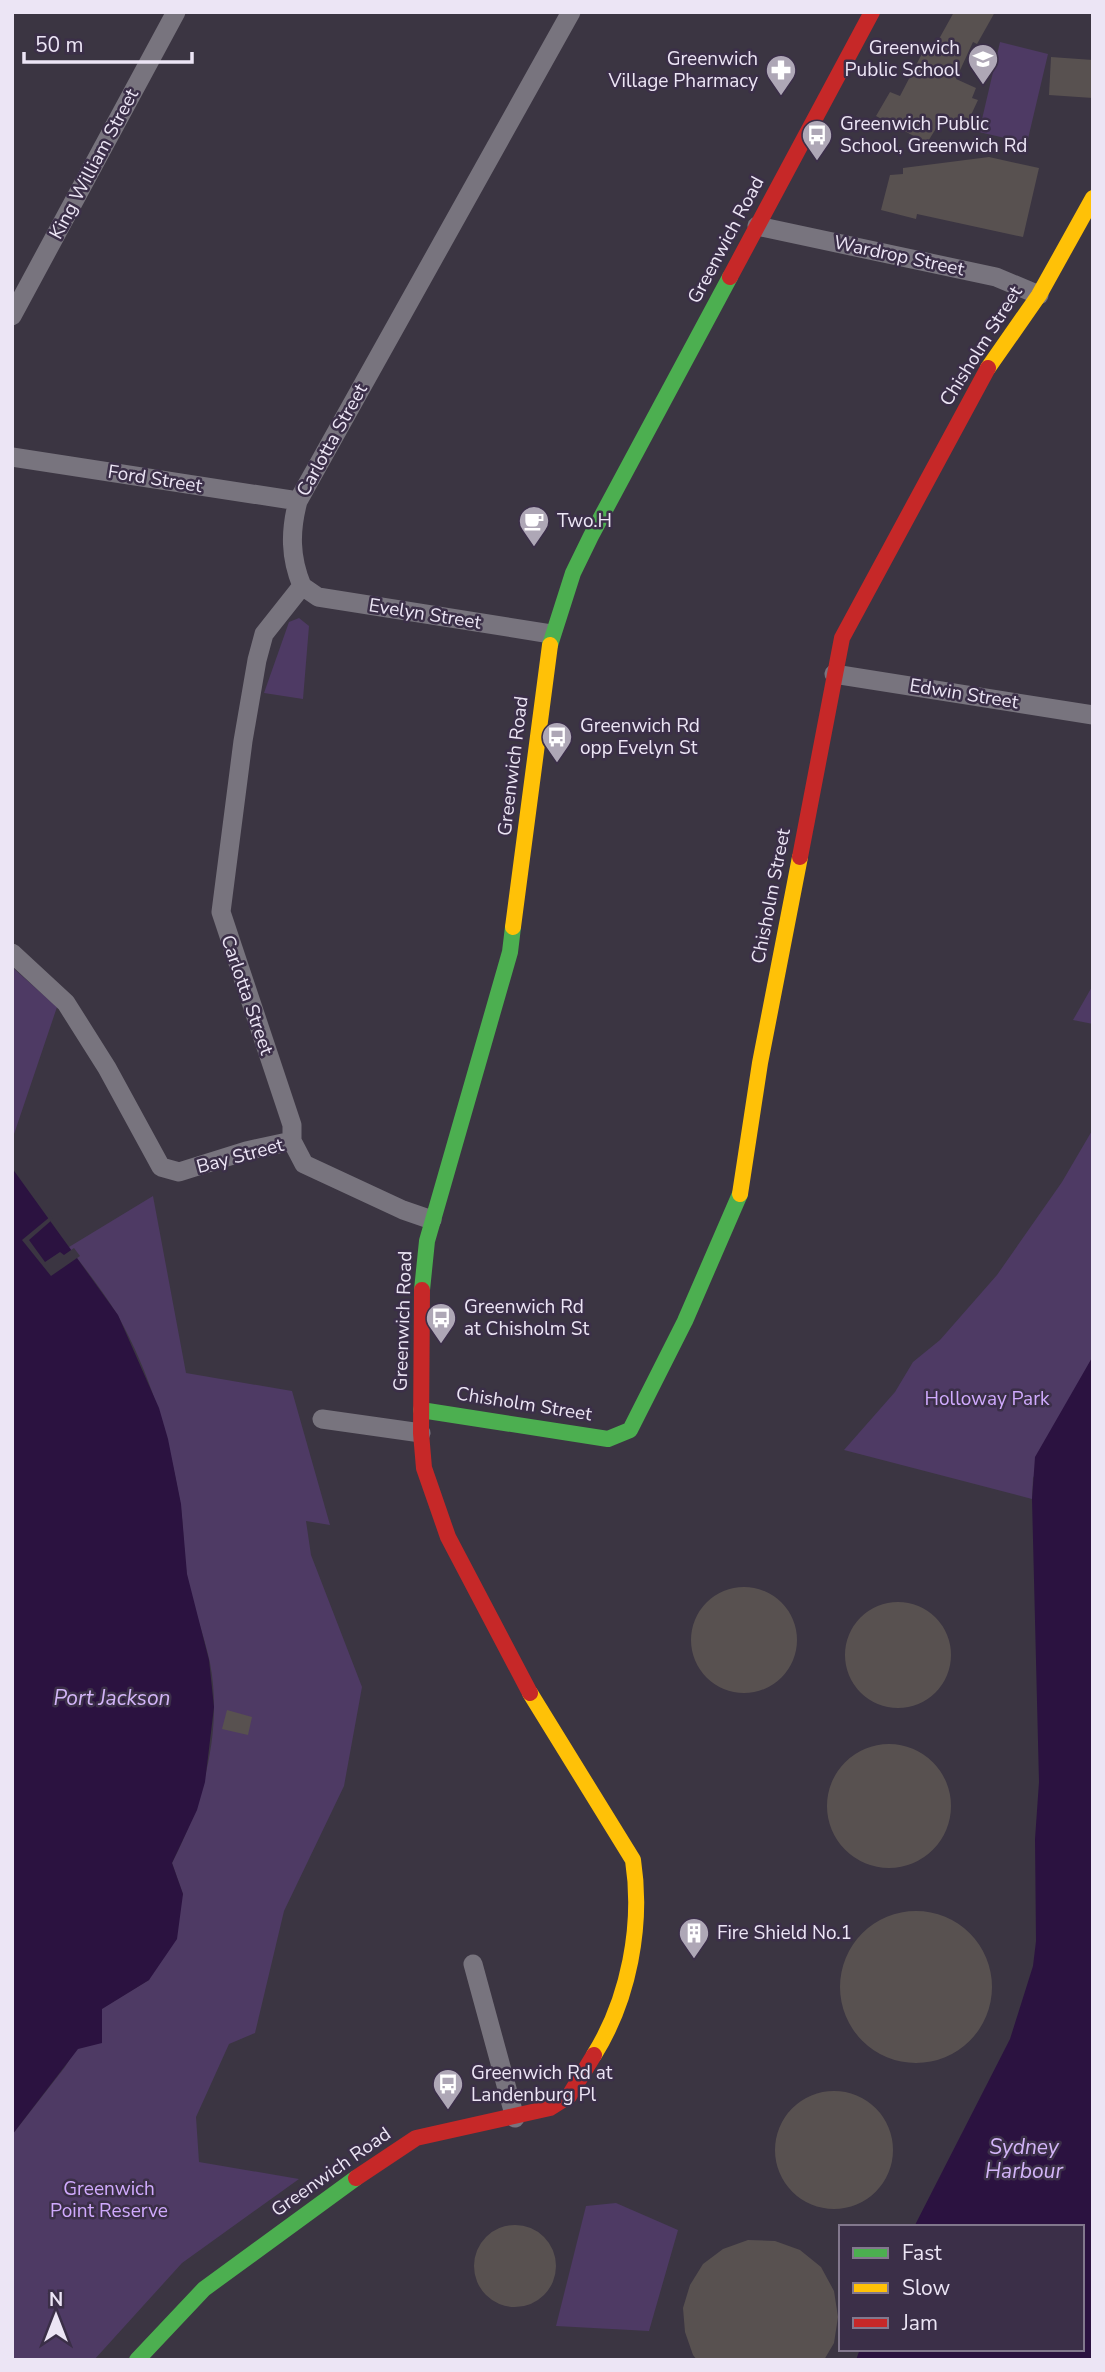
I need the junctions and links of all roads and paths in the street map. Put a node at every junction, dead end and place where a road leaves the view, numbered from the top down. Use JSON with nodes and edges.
{"nodes":[{"id":1,"x":176,"y":12,"type":"edge"},
{"id":2,"x":571,"y":12,"type":"edge"},
{"id":3,"x":872,"y":12,"type":"edge"},
{"id":4,"x":1093,"y":198,"type":"edge"},
{"id":5,"x":757,"y":226,"type":"junction"},
{"id":6,"x":1039,"y":295,"type":"junction"},
{"id":7,"x":12,"y":316,"type":"edge"},
{"id":8,"x":12,"y":457,"type":"edge"},
{"id":9,"x":298,"y":501,"type":"junction"},
{"id":10,"x":302,"y":586,"type":"junction"},
{"id":11,"x":551,"y":634,"type":"junction"},
{"id":12,"x":834,"y":674,"type":"junction"},
{"id":13,"x":1093,"y":715,"type":"edge"},
{"id":14,"x":12,"y":953,"type":"edge"},
{"id":15,"x":292,"y":1141,"type":"junction"},
{"id":16,"x":432,"y":1220,"type":"junction"},
{"id":17,"x":421,"y":1410,"type":"junction"},
{"id":18,"x":322,"y":1419,"type":"dead end"},
{"id":19,"x":421,"y":1433,"type":"junction"},
{"id":20,"x":472,"y":1964,"type":"dead end"},
{"id":21,"x":515,"y":2118,"type":"junction"},
{"id":22,"x":137,"y":2360,"type":"edge"}],
"edges":[{"from":1,"to":7,"type":"street","name":"King William Street"},
{"from":2,"to":9,"type":"street","name":"Carlotta Street"},
{"from":3,"to":5,"type":"street","name":"Greenwich Road"},
{"from":4,"to":6,"type":"street","name":"Chisholm Street"},
{"from":5,"to":6,"type":"street","name":"Wardrop Street"},
{"from":5,"to":11,"type":"street","name":"Greenwich Road"},
{"from":6,"to":12,"type":"street","name":"Chisholm Street"},
{"from":8,"to":9,"type":"street","name":"Ford Street"},
{"from":9,"to":10,"type":"street","name":"Carlotta Street"},
{"from":10,"to":11,"type":"street","name":"Evelyn Street"},
{"from":10,"to":15,"type":"street","name":"Carlotta Street"},
{"from":11,"to":16,"type":"street","name":"Greenwich Road"},
{"from":12,"to":13,"type":"street","name":"Edwin Street"},
{"from":12,"to":17,"type":"street","name":"Chisholm Street"},
{"from":14,"to":15,"type":"street","name":"Bay Street"},
{"from":15,"to":16,"type":"street","name":"Bay Street"},
{"from":16,"to":17,"type":"street","name":"Greenwich Road"},
{"from":17,"to":19,"type":"street","name":"Greenwich Road"},
{"from":18,"to":19,"type":"street"},
{"from":19,"to":21,"type":"street","name":"Greenwich Road"},
{"from":20,"to":21,"type":"street"},
{"from":21,"to":22,"type":"street","name":"Greenwich Road"}]}
